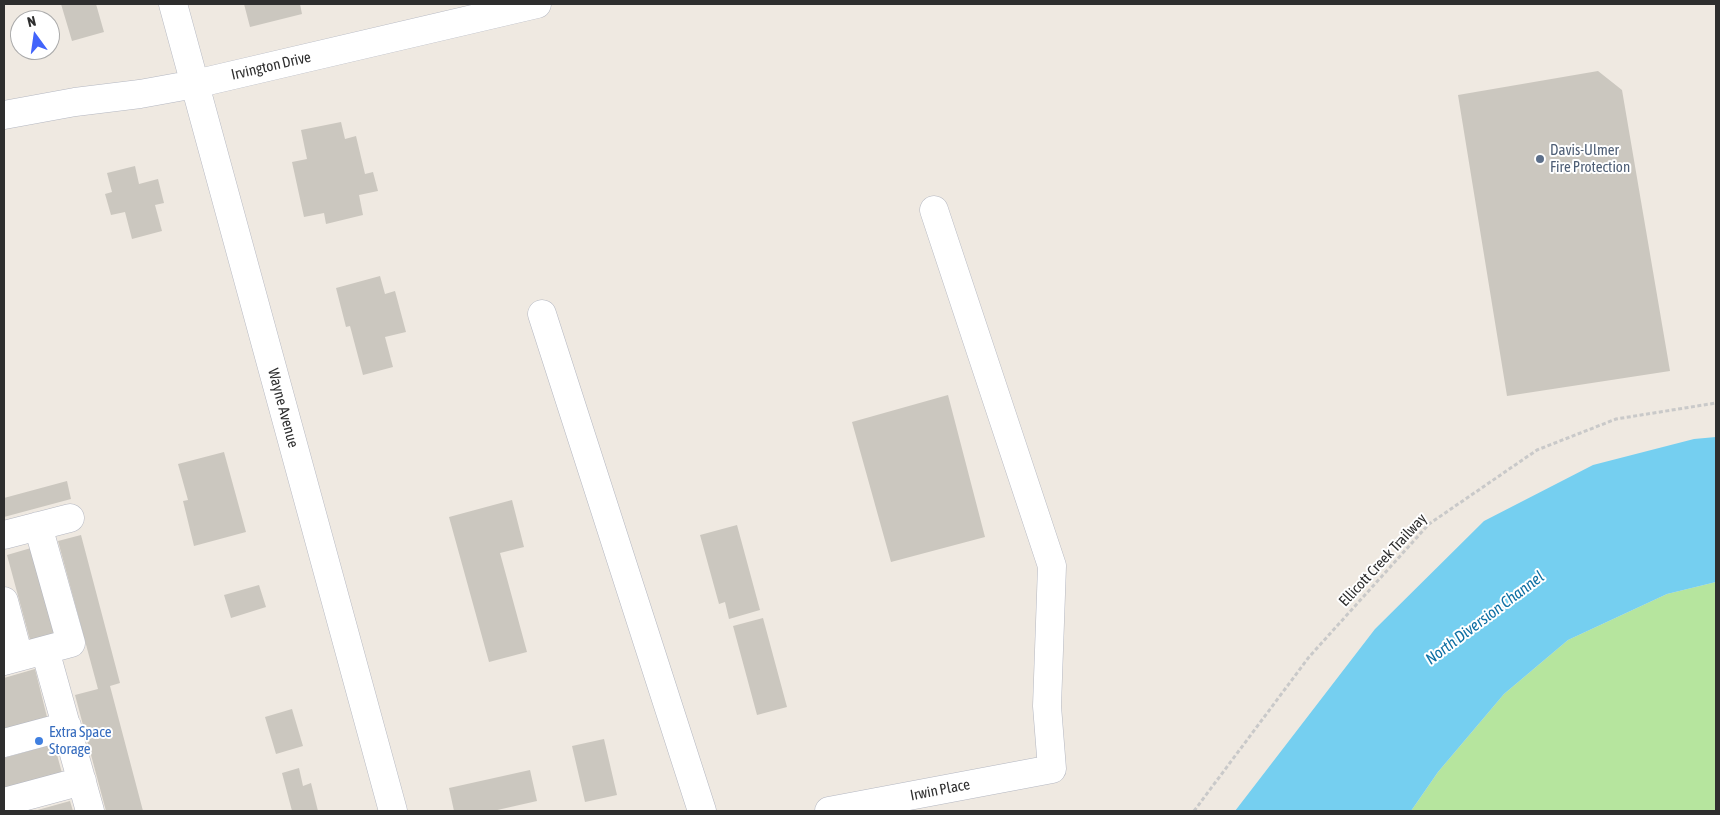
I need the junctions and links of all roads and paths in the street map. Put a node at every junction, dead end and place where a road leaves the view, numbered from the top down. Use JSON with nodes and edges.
{"nodes":[{"id":1,"x":173,"y":4,"type":"edge"},
{"id":2,"x":537,"y":4,"type":"edge"},
{"id":3,"x":195,"y":84,"type":"junction"},
{"id":4,"x":4,"y":115,"type":"edge"},
{"id":5,"x":934,"y":210,"type":"dead end"},
{"id":6,"x":542,"y":314,"type":"dead end"},
{"id":7,"x":1716,"y":403,"type":"edge"},
{"id":8,"x":70,"y":518,"type":"dead end"},
{"id":9,"x":38,"y":526,"type":"junction"},
{"id":10,"x":4,"y":535,"type":"edge"},
{"id":11,"x":4,"y":601,"type":"edge"},
{"id":12,"x":45,"y":650,"type":"junction"},
{"id":13,"x":11,"y":659,"type":"edge"},
{"id":14,"x":67,"y":726,"type":"junction"},
{"id":15,"x":4,"y":743,"type":"edge"},
{"id":16,"x":82,"y":781,"type":"junction"},
{"id":17,"x":4,"y":802,"type":"edge"},
{"id":18,"x":90,"y":811,"type":"edge"},
{"id":19,"x":393,"y":811,"type":"edge"},
{"id":20,"x":702,"y":811,"type":"edge"},
{"id":21,"x":828,"y":811,"type":"edge"},
{"id":22,"x":1194,"y":811,"type":"edge"}],
"edges":[{"from":1,"to":3,"type":"street","name":"Wayne Avenue"},
{"from":2,"to":3,"type":"street","name":"Irvington Drive"},
{"from":3,"to":4,"type":"street","name":"Irvington Drive"},
{"from":3,"to":19,"type":"street","name":"Wayne Avenue"},
{"from":5,"to":21,"type":"street","name":"Irwin Place"},
{"from":6,"to":20,"type":"street"},
{"from":7,"to":22,"type":"path","name":"Ellicott Creek Trailway"},
{"from":8,"to":9,"type":"street"},
{"from":9,"to":10,"type":"street"},
{"from":9,"to":12,"type":"street"},
{"from":11,"to":13,"type":"street"},
{"from":12,"to":13,"type":"street"},
{"from":12,"to":14,"type":"street"},
{"from":14,"to":15,"type":"street"},
{"from":14,"to":16,"type":"street"},
{"from":16,"to":17,"type":"street"},
{"from":16,"to":18,"type":"street"}]}
